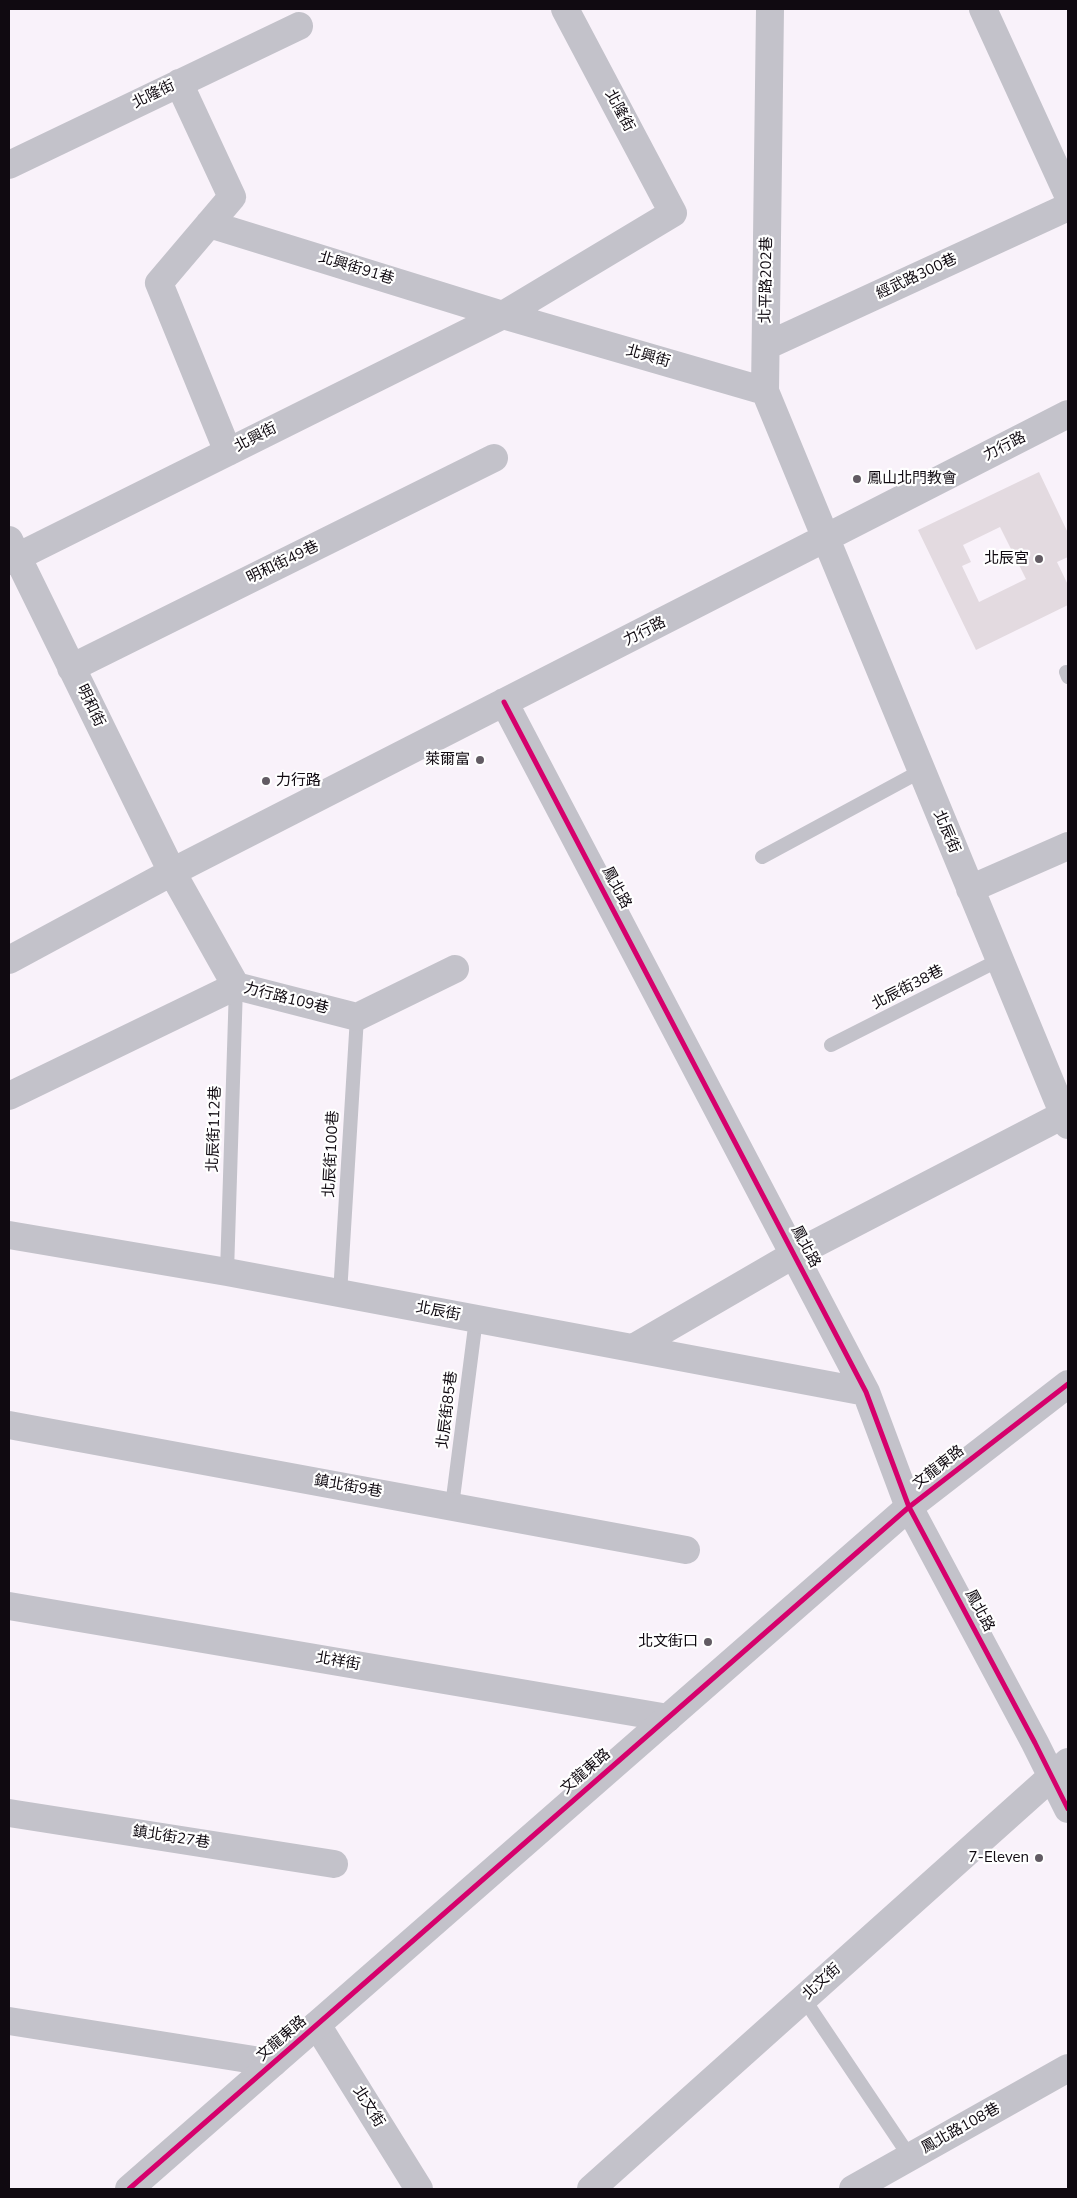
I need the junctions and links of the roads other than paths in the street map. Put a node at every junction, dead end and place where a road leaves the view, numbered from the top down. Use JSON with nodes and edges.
{"nodes":[{"id":1,"x":564,"y":9,"type":"edge"},
{"id":2,"x":770,"y":9,"type":"edge"},
{"id":3,"x":983,"y":9,"type":"edge"},
{"id":4,"x":299,"y":26,"type":"dead end"},
{"id":5,"x":179,"y":83,"type":"junction"},
{"id":6,"x":9,"y":165,"type":"edge"},
{"id":7,"x":1068,"y":195,"type":"edge"},
{"id":8,"x":1068,"y":207,"type":"edge"},
{"id":9,"x":673,"y":213,"type":"joint"},
{"id":10,"x":209,"y":224,"type":"junction"},
{"id":11,"x":503,"y":315,"type":"junction"},
{"id":12,"x":766,"y":346,"type":"junction"},
{"id":13,"x":765,"y":391,"type":"junction"},
{"id":14,"x":1068,"y":414,"type":"edge"},
{"id":15,"x":228,"y":452,"type":"junction"},
{"id":16,"x":494,"y":458,"type":"dead end"},
{"id":17,"x":825,"y":540,"type":"junction"},
{"id":18,"x":12,"y":553,"type":"edge"},
{"id":19,"x":71,"y":668,"type":"junction"},
{"id":20,"x":504,"y":702,"type":"junction"},
{"id":21,"x":921,"y":771,"type":"junction"},
{"id":22,"x":1068,"y":846,"type":"edge"},
{"id":23,"x":762,"y":857,"type":"dead end"},
{"id":24,"x":172,"y":872,"type":"junction"},
{"id":25,"x":970,"y":890,"type":"junction"},
{"id":26,"x":9,"y":960,"type":"edge"},
{"id":27,"x":999,"y":960,"type":"junction"},
{"id":28,"x":455,"y":970,"type":"dead end"},
{"id":29,"x":236,"y":986,"type":"junction"},
{"id":30,"x":357,"y":1017,"type":"junction"},
{"id":31,"x":831,"y":1045,"type":"dead end"},
{"id":32,"x":9,"y":1096,"type":"edge"},
{"id":33,"x":1066,"y":1120,"type":"edge"},
{"id":34,"x":9,"y":1235,"type":"edge"},
{"id":35,"x":795,"y":1254,"type":"junction"},
{"id":36,"x":227,"y":1272,"type":"junction"},
{"id":37,"x":340,"y":1294,"type":"junction"},
{"id":38,"x":476,"y":1319,"type":"junction"},
{"id":39,"x":633,"y":1348,"type":"junction"},
{"id":40,"x":1068,"y":1384,"type":"edge"},
{"id":41,"x":866,"y":1392,"type":"junction"},
{"id":42,"x":9,"y":1425,"type":"edge"},
{"id":43,"x":452,"y":1506,"type":"junction"},
{"id":44,"x":909,"y":1507,"type":"junction"},
{"id":45,"x":686,"y":1550,"type":"dead end"},
{"id":46,"x":9,"y":1606,"type":"edge"},
{"id":47,"x":668,"y":1718,"type":"junction"},
{"id":48,"x":1060,"y":1769,"type":"edge"},
{"id":49,"x":1068,"y":1809,"type":"edge"},
{"id":50,"x":9,"y":1813,"type":"edge"},
{"id":51,"x":334,"y":1864,"type":"dead end"},
{"id":52,"x":804,"y":1998,"type":"junction"},
{"id":53,"x":9,"y":2021,"type":"edge"},
{"id":54,"x":317,"y":2025,"type":"junction"},
{"id":55,"x":273,"y":2063,"type":"junction"},
{"id":56,"x":1068,"y":2068,"type":"edge"},
{"id":57,"x":910,"y":2157,"type":"junction"},
{"id":58,"x":129,"y":2189,"type":"edge"},
{"id":59,"x":419,"y":2189,"type":"edge"},
{"id":60,"x":591,"y":2189,"type":"edge"},
{"id":61,"x":853,"y":2189,"type":"edge"}],
"edges":[{"from":1,"to":9,"type":"street","name":"北隆街"},
{"from":2,"to":12,"type":"street","name":"北平路202巷"},
{"from":3,"to":7,"type":"street"},
{"from":4,"to":5,"type":"street","name":"北隆街"},
{"from":5,"to":6,"type":"street","name":"北隆街"},
{"from":5,"to":10,"type":"street"},
{"from":8,"to":12,"type":"street","name":"經武路300巷"},
{"from":9,"to":11,"type":"street","name":"北興街"},
{"from":10,"to":11,"type":"street","name":"北興街91巷"},
{"from":10,"to":15,"type":"street"},
{"from":11,"to":13,"type":"street","name":"北興街"},
{"from":11,"to":15,"type":"street","name":"北興街"},
{"from":12,"to":13,"type":"street","name":"北平路202巷"},
{"from":13,"to":17,"type":"street","name":"北平路202巷"},
{"from":14,"to":17,"type":"street","name":"力行路"},
{"from":15,"to":18,"type":"street","name":"北興街"},
{"from":16,"to":19,"type":"street","name":"明和街49巷"},
{"from":17,"to":20,"type":"street","name":"力行路"},
{"from":17,"to":21,"type":"street","name":"北辰街"},
{"from":18,"to":19,"type":"street","name":"明和街"},
{"from":19,"to":24,"type":"street","name":"明和街"},
{"from":20,"to":24,"type":"street","name":"力行路"},
{"from":20,"to":35,"type":"street","name":"鳳北路"},
{"from":21,"to":23,"type":"lane"},
{"from":21,"to":25,"type":"street","name":"北辰街"},
{"from":22,"to":25,"type":"street"},
{"from":24,"to":26,"type":"street","name":"力行路"},
{"from":24,"to":29,"type":"street","name":"力行路109巷"},
{"from":25,"to":27,"type":"street","name":"北辰街"},
{"from":27,"to":31,"type":"lane","name":"北辰街38巷"},
{"from":27,"to":33,"type":"street","name":"北辰街"},
{"from":28,"to":30,"type":"street"},
{"from":29,"to":30,"type":"street","name":"力行路109巷"},
{"from":29,"to":32,"type":"street"},
{"from":29,"to":36,"type":"lane","name":"北辰街112巷"},
{"from":30,"to":37,"type":"lane","name":"北辰街100巷"},
{"from":33,"to":35,"type":"street"},
{"from":34,"to":36,"type":"street","name":"北辰街"},
{"from":35,"to":39,"type":"street"},
{"from":35,"to":41,"type":"street","name":"鳳北路"},
{"from":36,"to":37,"type":"street","name":"北辰街"},
{"from":37,"to":38,"type":"street","name":"北辰街"},
{"from":38,"to":39,"type":"street","name":"北辰街"},
{"from":38,"to":43,"type":"lane","name":"北辰街85巷"},
{"from":39,"to":41,"type":"street","name":"北辰街"},
{"from":40,"to":44,"type":"street","name":"文龍東路"},
{"from":41,"to":44,"type":"street","name":"鳳北路"},
{"from":42,"to":43,"type":"street","name":"鎮北街9巷"},
{"from":43,"to":45,"type":"street","name":"鎮北街9巷"},
{"from":44,"to":47,"type":"street","name":"文龍東路"},
{"from":44,"to":48,"type":"street","name":"鳳北路"},
{"from":46,"to":47,"type":"street","name":"北祥街"},
{"from":47,"to":54,"type":"street","name":"文龍東路"},
{"from":48,"to":49,"type":"street","name":"鳳北路"},
{"from":48,"to":52,"type":"street","name":"北文街"},
{"from":50,"to":51,"type":"street","name":"鎮北街27巷"},
{"from":52,"to":57,"type":"lane"},
{"from":52,"to":60,"type":"street","name":"北文街"},
{"from":53,"to":55,"type":"street"},
{"from":54,"to":55,"type":"street","name":"文龍東路"},
{"from":54,"to":59,"type":"street","name":"北文街"},
{"from":55,"to":58,"type":"street","name":"文龍東路"},
{"from":56,"to":57,"type":"street","name":"鳳北路108巷"},
{"from":57,"to":61,"type":"street","name":"鳳北路108巷"}]}
